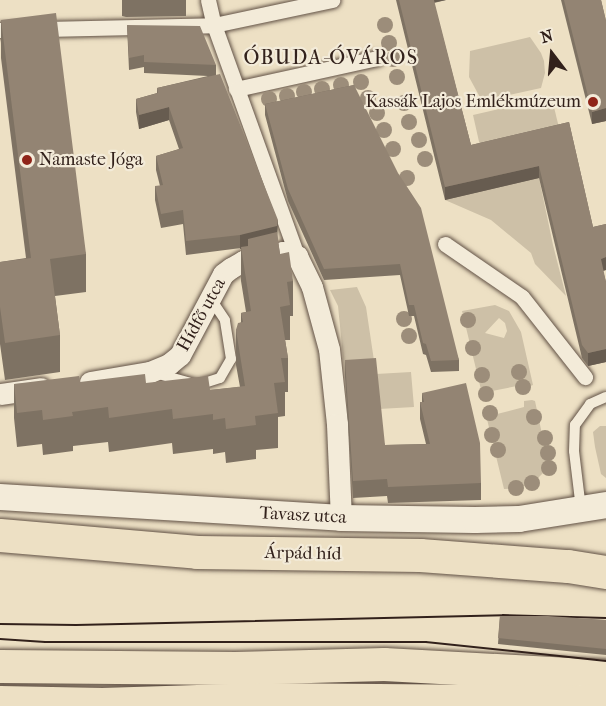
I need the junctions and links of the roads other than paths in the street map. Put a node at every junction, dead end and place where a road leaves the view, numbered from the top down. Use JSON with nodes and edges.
{"nodes":[{"id":1,"x":332,"y":0,"type":"edge"},
{"id":2,"x":209,"y":2,"type":"edge"},
{"id":3,"x":214,"y":24,"type":"junction"},
{"id":4,"x":0,"y":30,"type":"edge"},
{"id":5,"x":377,"y":58,"type":"dead end"},
{"id":6,"x":236,"y":89,"type":"junction"},
{"id":7,"x":445,"y":244,"type":"dead end"},
{"id":8,"x":297,"y":256,"type":"junction"},
{"id":9,"x":210,"y":298,"type":"junction"},
{"id":10,"x":150,"y":372,"type":"junction"},
{"id":11,"x":585,"y":377,"type":"dead end"},
{"id":12,"x":0,"y":394,"type":"edge"},
{"id":13,"x":606,"y":397,"type":"edge"},
{"id":14,"x":0,"y":497,"type":"edge"},
{"id":15,"x":606,"y":505,"type":"edge"},
{"id":16,"x":581,"y":509,"type":"junction"},
{"id":17,"x":341,"y":518,"type":"junction"},
{"id":18,"x":0,"y":536,"type":"edge"},
{"id":19,"x":606,"y":572,"type":"edge"},
{"id":20,"x":0,"y":666,"type":"edge"},
{"id":21,"x":606,"y":676,"type":"edge"},
{"id":22,"x":606,"y":699,"type":"edge"},
{"id":23,"x":11,"y":702,"type":"edge"},
{"id":24,"x":112,"y":705,"type":"edge"}],
"edges":[{"from":1,"to":3,"type":"street"},
{"from":2,"to":3,"type":"street"},
{"from":3,"to":4,"type":"street"},
{"from":3,"to":6,"type":"street"},
{"from":5,"to":6,"type":"street"},
{"from":6,"to":8,"type":"street"},
{"from":7,"to":11,"type":"street"},
{"from":8,"to":9,"type":"street","name":"Hídfő utca"},
{"from":8,"to":17,"type":"street"},
{"from":9,"to":10,"type":"street","name":"Hídfő utca"},
{"from":9,"to":10,"type":"lane"},
{"from":10,"to":12,"type":"street","name":"Hídfő utca"},
{"from":13,"to":16,"type":"lane"},
{"from":14,"to":17,"type":"street","name":"Tavasz utca"},
{"from":15,"to":16,"type":"street","name":"Tavasz utca"},
{"from":16,"to":17,"type":"street","name":"Tavasz utca"},
{"from":18,"to":19,"type":"main road","name":"Árpád híd"},
{"from":20,"to":21,"type":"main road"},
{"from":22,"to":24,"type":"main road"},
{"from":23,"to":24,"type":"main road"}]}
